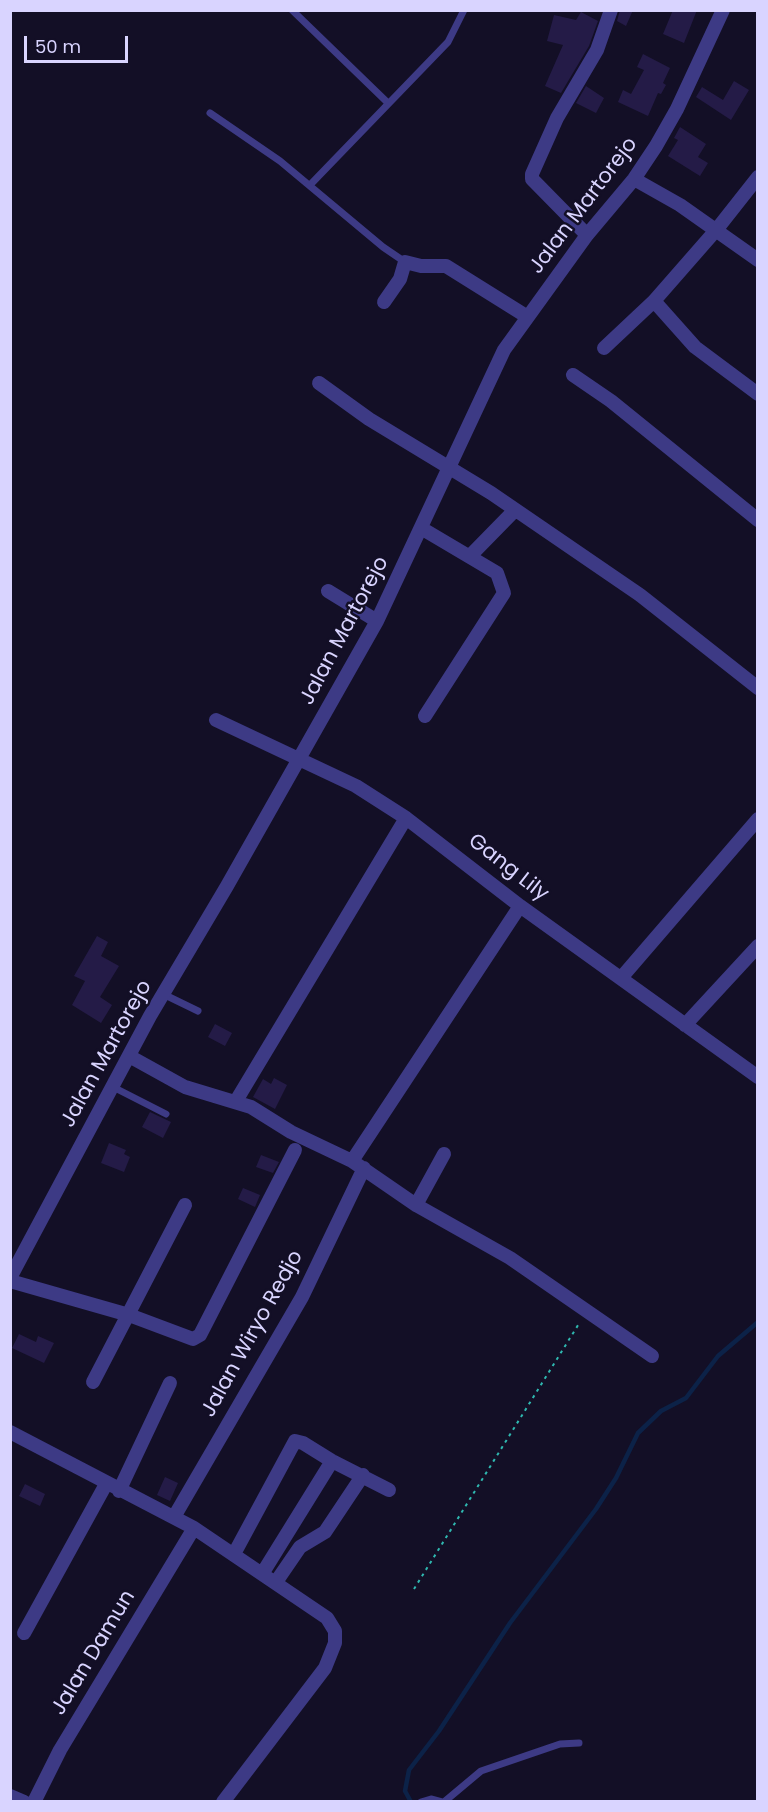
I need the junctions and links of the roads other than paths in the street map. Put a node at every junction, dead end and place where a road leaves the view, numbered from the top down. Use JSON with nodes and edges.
{"nodes":[{"id":1,"x":292,"y":10,"type":"edge"},
{"id":2,"x":464,"y":10,"type":"edge"},
{"id":3,"x":611,"y":10,"type":"edge"},
{"id":4,"x":723,"y":10,"type":"edge"},
{"id":5,"x":388,"y":103,"type":"junction"},
{"id":6,"x":210,"y":113,"type":"dead end"},
{"id":7,"x":758,"y":177,"type":"edge"},
{"id":8,"x":634,"y":179,"type":"junction"},
{"id":9,"x":310,"y":185,"type":"junction"},
{"id":10,"x":752,"y":194,"type":"edge"},
{"id":11,"x":717,"y":230,"type":"junction"},
{"id":12,"x":587,"y":236,"type":"junction"},
{"id":13,"x":758,"y":260,"type":"edge"},
{"id":14,"x":405,"y":262,"type":"junction"},
{"id":15,"x":654,"y":301,"type":"junction"},
{"id":16,"x":384,"y":302,"type":"dead end"},
{"id":17,"x":526,"y":316,"type":"junction"},
{"id":18,"x":604,"y":348,"type":"dead end"},
{"id":19,"x":573,"y":375,"type":"dead end"},
{"id":20,"x":319,"y":383,"type":"dead end"},
{"id":21,"x":758,"y":394,"type":"edge"},
{"id":22,"x":450,"y":466,"type":"junction"},
{"id":23,"x":515,"y":510,"type":"junction"},
{"id":24,"x":758,"y":520,"type":"edge"},
{"id":25,"x":421,"y":528,"type":"junction"},
{"id":26,"x":470,"y":556,"type":"junction"},
{"id":27,"x":328,"y":591,"type":"dead end"},
{"id":28,"x":377,"y":621,"type":"junction"},
{"id":29,"x":758,"y":688,"type":"edge"},
{"id":30,"x":425,"y":716,"type":"dead end"},
{"id":31,"x":216,"y":720,"type":"dead end"},
{"id":32,"x":299,"y":760,"type":"junction"},
{"id":33,"x":406,"y":818,"type":"junction"},
{"id":34,"x":758,"y":819,"type":"edge"},
{"id":35,"x":520,"y":906,"type":"junction"},
{"id":36,"x":758,"y":946,"type":"edge"},
{"id":37,"x":621,"y":978,"type":"junction"},
{"id":38,"x":163,"y":994,"type":"junction"},
{"id":39,"x":198,"y":1011,"type":"dead end"},
{"id":40,"x":685,"y":1025,"type":"junction"},
{"id":41,"x":129,"y":1056,"type":"junction"},
{"id":42,"x":758,"y":1077,"type":"edge"},
{"id":43,"x":113,"y":1087,"type":"junction"},
{"id":44,"x":236,"y":1101,"type":"junction"},
{"id":45,"x":166,"y":1114,"type":"dead end"},
{"id":46,"x":295,"y":1150,"type":"dead end"},
{"id":47,"x":444,"y":1154,"type":"dead end"},
{"id":48,"x":358,"y":1164,"type":"junction"},
{"id":49,"x":185,"y":1205,"type":"dead end"},
{"id":50,"x":416,"y":1205,"type":"junction"},
{"id":51,"x":10,"y":1279,"type":"edge"},
{"id":52,"x":129,"y":1315,"type":"junction"},
{"id":53,"x":652,"y":1356,"type":"dead end"},
{"id":54,"x":93,"y":1382,"type":"dead end"},
{"id":55,"x":170,"y":1383,"type":"dead end"},
{"id":56,"x":10,"y":1432,"type":"edge"},
{"id":57,"x":332,"y":1461,"type":"junction"},
{"id":58,"x":363,"y":1475,"type":"junction"},
{"id":59,"x":106,"y":1484,"type":"junction"},
{"id":60,"x":389,"y":1490,"type":"dead end"},
{"id":61,"x":119,"y":1491,"type":"junction"},
{"id":62,"x":174,"y":1517,"type":"junction"},
{"id":63,"x":194,"y":1528,"type":"junction"},
{"id":64,"x":234,"y":1554,"type":"junction"},
{"id":65,"x":262,"y":1574,"type":"junction"},
{"id":66,"x":276,"y":1582,"type":"junction"},
{"id":67,"x":24,"y":1633,"type":"dead end"},
{"id":68,"x":579,"y":1743,"type":"dead end"},
{"id":69,"x":10,"y":1797,"type":"edge"},
{"id":70,"x":24,"y":1802,"type":"edge"},
{"id":71,"x":34,"y":1802,"type":"edge"},
{"id":72,"x":223,"y":1802,"type":"edge"},
{"id":73,"x":420,"y":1802,"type":"edge"},
{"id":74,"x":443,"y":1802,"type":"edge"}],
"edges":[{"from":1,"to":5,"type":"lane"},
{"from":2,"to":5,"type":"lane"},
{"from":3,"to":12,"type":"street"},
{"from":4,"to":8,"type":"street","name":"Jalan Martorejo"},
{"from":5,"to":9,"type":"lane"},
{"from":6,"to":9,"type":"lane"},
{"from":7,"to":10,"type":"street"},
{"from":8,"to":11,"type":"street"},
{"from":8,"to":12,"type":"street","name":"Jalan Martorejo"},
{"from":9,"to":14,"type":"lane"},
{"from":10,"to":11,"type":"street"},
{"from":11,"to":13,"type":"street"},
{"from":11,"to":15,"type":"street"},
{"from":12,"to":17,"type":"street","name":"Jalan Martorejo"},
{"from":14,"to":16,"type":"street"},
{"from":14,"to":17,"type":"street"},
{"from":15,"to":18,"type":"street"},
{"from":15,"to":21,"type":"street"},
{"from":17,"to":22,"type":"street","name":"Jalan Martorejo"},
{"from":19,"to":24,"type":"street"},
{"from":20,"to":22,"type":"street"},
{"from":22,"to":23,"type":"street"},
{"from":22,"to":25,"type":"street","name":"Jalan Martorejo"},
{"from":23,"to":26,"type":"street"},
{"from":23,"to":29,"type":"street"},
{"from":25,"to":26,"type":"street"},
{"from":25,"to":28,"type":"street","name":"Jalan Martorejo"},
{"from":26,"to":30,"type":"street"},
{"from":27,"to":28,"type":"street"},
{"from":28,"to":32,"type":"street","name":"Jalan Martorejo"},
{"from":31,"to":32,"type":"street","name":"Gang Lily"},
{"from":32,"to":33,"type":"street","name":"Gang Lily"},
{"from":32,"to":38,"type":"street","name":"Jalan Martorejo"},
{"from":33,"to":35,"type":"street","name":"Gang Lily"},
{"from":33,"to":44,"type":"street"},
{"from":34,"to":37,"type":"street"},
{"from":35,"to":37,"type":"street","name":"Gang Lily"},
{"from":35,"to":48,"type":"street","name":"Jalan Wiryo Redjo"},
{"from":36,"to":40,"type":"street"},
{"from":37,"to":40,"type":"street","name":"Gang Lily"},
{"from":38,"to":39,"type":"lane"},
{"from":38,"to":41,"type":"street","name":"Jalan Martorejo"},
{"from":40,"to":42,"type":"street","name":"Gang Lily"},
{"from":41,"to":43,"type":"street","name":"Jalan Martorejo"},
{"from":41,"to":44,"type":"street"},
{"from":43,"to":45,"type":"lane"},
{"from":43,"to":51,"type":"street","name":"Jalan Martorejo"},
{"from":44,"to":48,"type":"street"},
{"from":46,"to":52,"type":"street"},
{"from":47,"to":50,"type":"street"},
{"from":48,"to":50,"type":"street"},
{"from":48,"to":62,"type":"street","name":"Jalan Wiryo Redjo"},
{"from":49,"to":52,"type":"street"},
{"from":50,"to":53,"type":"street"},
{"from":51,"to":52,"type":"street"},
{"from":52,"to":54,"type":"street"},
{"from":55,"to":61,"type":"street"},
{"from":56,"to":59,"type":"street"},
{"from":57,"to":58,"type":"street"},
{"from":57,"to":64,"type":"street"},
{"from":57,"to":65,"type":"street"},
{"from":58,"to":60,"type":"street"},
{"from":58,"to":66,"type":"street"},
{"from":59,"to":61,"type":"street"},
{"from":59,"to":67,"type":"street"},
{"from":61,"to":62,"type":"street"},
{"from":62,"to":63,"type":"street"},
{"from":63,"to":64,"type":"street"},
{"from":63,"to":71,"type":"street","name":"Jalan Damun"},
{"from":64,"to":65,"type":"street"},
{"from":65,"to":66,"type":"street"},
{"from":66,"to":72,"type":"street"},
{"from":68,"to":74,"type":"lane"},
{"from":69,"to":70,"type":"street"},
{"from":73,"to":74,"type":"lane"}]}
